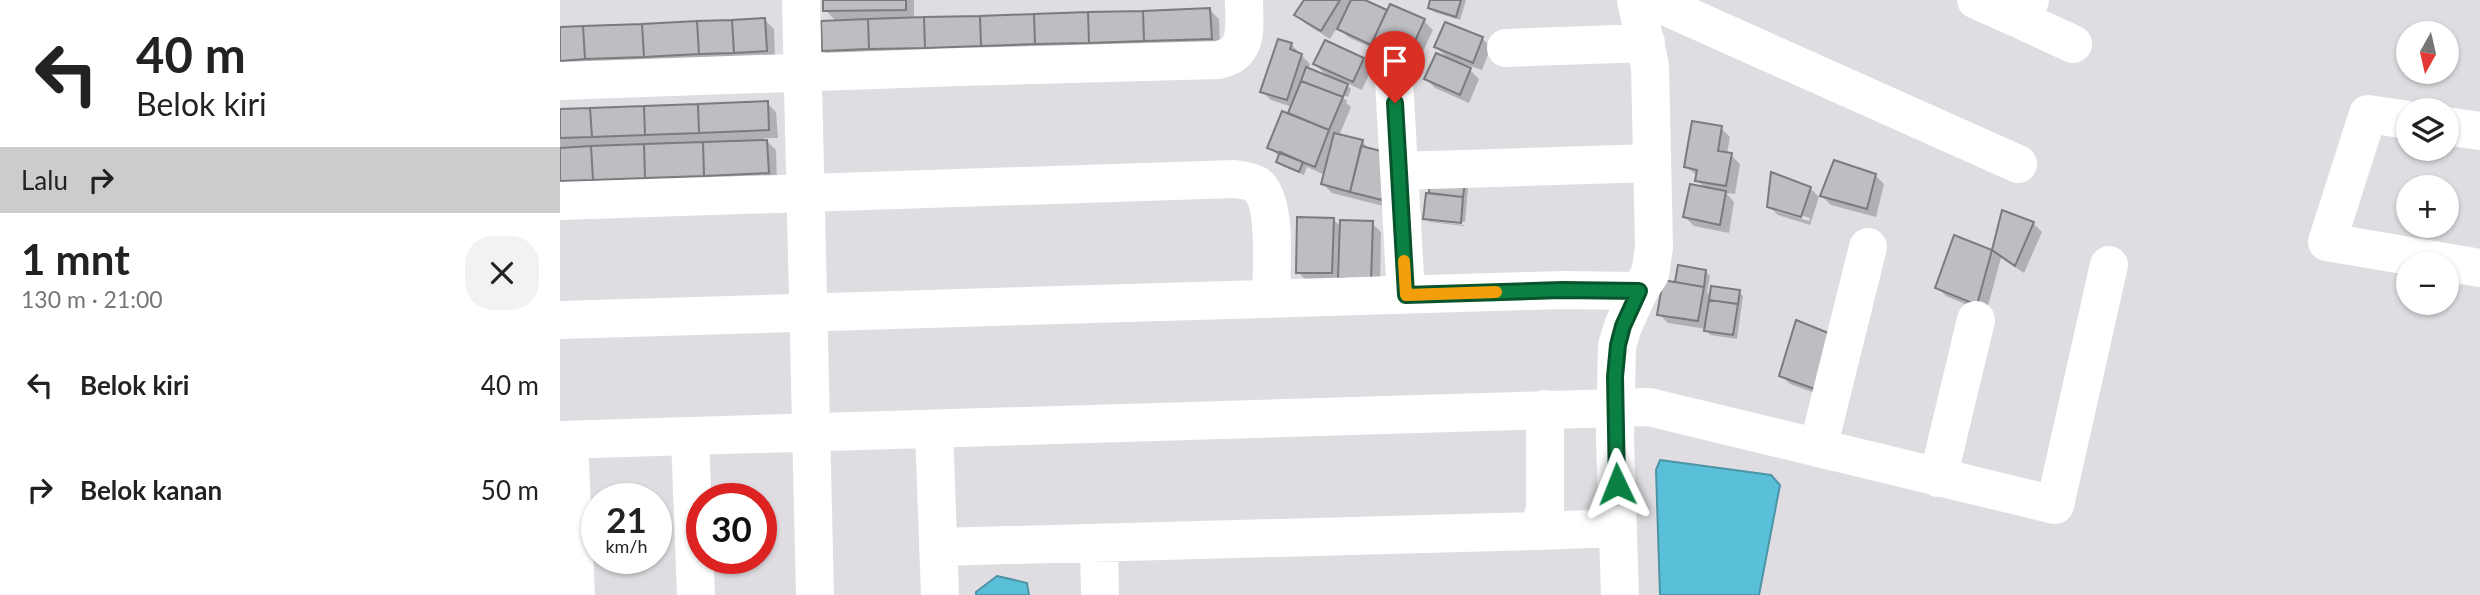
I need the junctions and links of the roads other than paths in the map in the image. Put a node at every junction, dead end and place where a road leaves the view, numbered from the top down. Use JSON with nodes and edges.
{"nodes":[{"id":1,"x":801,"y":0,"type":"edge"},
{"id":2,"x":1244,"y":0,"type":"edge"},
{"id":3,"x":1636,"y":0,"type":"edge"},
{"id":4,"x":1651,"y":0,"type":"edge"},
{"id":5,"x":1976,"y":0,"type":"edge"},
{"id":6,"x":2025,"y":10,"type":"edge"},
{"id":7,"x":1646,"y":43,"type":"junction"},
{"id":8,"x":2073,"y":44,"type":"dead end"},
{"id":9,"x":1506,"y":48,"type":"dead end"},
{"id":10,"x":803,"y":72,"type":"junction"},
{"id":11,"x":1394,"y":80,"type":"dead end"},
{"id":12,"x":560,"y":81,"type":"edge"},
{"id":13,"x":2396,"y":118,"type":"edge"},
{"id":14,"x":2459,"y":128,"type":"edge"},
{"id":15,"x":2480,"y":131,"type":"edge"},
{"id":16,"x":1653,"y":163,"type":"junction"},
{"id":17,"x":2018,"y":164,"type":"dead end"},
{"id":18,"x":1399,"y":171,"type":"junction"},
{"id":19,"x":806,"y":192,"type":"junction"},
{"id":20,"x":560,"y":201,"type":"edge"},
{"id":21,"x":1868,"y":247,"type":"dead end"},
{"id":22,"x":2109,"y":265,"type":"dead end"},
{"id":23,"x":2480,"y":268,"type":"edge"},
{"id":24,"x":1639,"y":291,"type":"junction"},
{"id":25,"x":1406,"y":295,"type":"junction"},
{"id":26,"x":1271,"y":299,"type":"junction"},
{"id":27,"x":808,"y":312,"type":"junction"},
{"id":28,"x":560,"y":320,"type":"edge"},
{"id":29,"x":1976,"y":320,"type":"dead end"},
{"id":30,"x":1616,"y":407,"type":"junction"},
{"id":31,"x":1545,"y":409,"type":"junction"},
{"id":32,"x":934,"y":429,"type":"junction"},
{"id":33,"x":811,"y":433,"type":"junction"},
{"id":34,"x":690,"y":437,"type":"junction"},
{"id":35,"x":565,"y":440,"type":"edge"},
{"id":36,"x":1818,"y":448,"type":"junction"},
{"id":37,"x":1938,"y":478,"type":"junction"},
{"id":38,"x":1618,"y":528,"type":"junction"},
{"id":39,"x":1537,"y":531,"type":"junction"},
{"id":40,"x":1099,"y":543,"type":"junction"},
{"id":41,"x":938,"y":547,"type":"junction"},
{"id":42,"x":576,"y":595,"type":"edge"},
{"id":43,"x":696,"y":595,"type":"edge"},
{"id":44,"x":815,"y":595,"type":"edge"},
{"id":45,"x":940,"y":595,"type":"edge"},
{"id":46,"x":1100,"y":595,"type":"edge"},
{"id":47,"x":1620,"y":595,"type":"edge"}],
"edges":[{"from":1,"to":10,"type":"street"},
{"from":2,"to":10,"type":"street"},
{"from":3,"to":7,"type":"street"},
{"from":4,"to":17,"type":"street"},
{"from":5,"to":6,"type":"street"},
{"from":6,"to":8,"type":"street"},
{"from":7,"to":9,"type":"street"},
{"from":7,"to":16,"type":"street"},
{"from":10,"to":12,"type":"street"},
{"from":10,"to":19,"type":"street"},
{"from":11,"to":18,"type":"street"},
{"from":13,"to":23,"type":"street"},
{"from":14,"to":15,"type":"street"},
{"from":16,"to":18,"type":"street"},
{"from":16,"to":24,"type":"street"},
{"from":18,"to":25,"type":"street"},
{"from":19,"to":20,"type":"street"},
{"from":19,"to":26,"type":"street"},
{"from":19,"to":27,"type":"street"},
{"from":21,"to":36,"type":"street"},
{"from":22,"to":37,"type":"street"},
{"from":24,"to":25,"type":"street"},
{"from":24,"to":30,"type":"street"},
{"from":25,"to":26,"type":"street"},
{"from":26,"to":27,"type":"street"},
{"from":27,"to":28,"type":"street"},
{"from":27,"to":33,"type":"street"},
{"from":29,"to":37,"type":"street"},
{"from":30,"to":31,"type":"street"},
{"from":30,"to":36,"type":"street"},
{"from":30,"to":38,"type":"street"},
{"from":31,"to":32,"type":"street"},
{"from":31,"to":39,"type":"street"},
{"from":32,"to":33,"type":"street"},
{"from":32,"to":41,"type":"street"},
{"from":33,"to":34,"type":"street"},
{"from":33,"to":44,"type":"street"},
{"from":34,"to":35,"type":"street"},
{"from":34,"to":43,"type":"street"},
{"from":35,"to":42,"type":"street"},
{"from":36,"to":37,"type":"street"},
{"from":38,"to":39,"type":"street"},
{"from":38,"to":47,"type":"street"},
{"from":39,"to":40,"type":"street"},
{"from":40,"to":41,"type":"street"},
{"from":40,"to":46,"type":"street"},
{"from":41,"to":45,"type":"street"}]}
